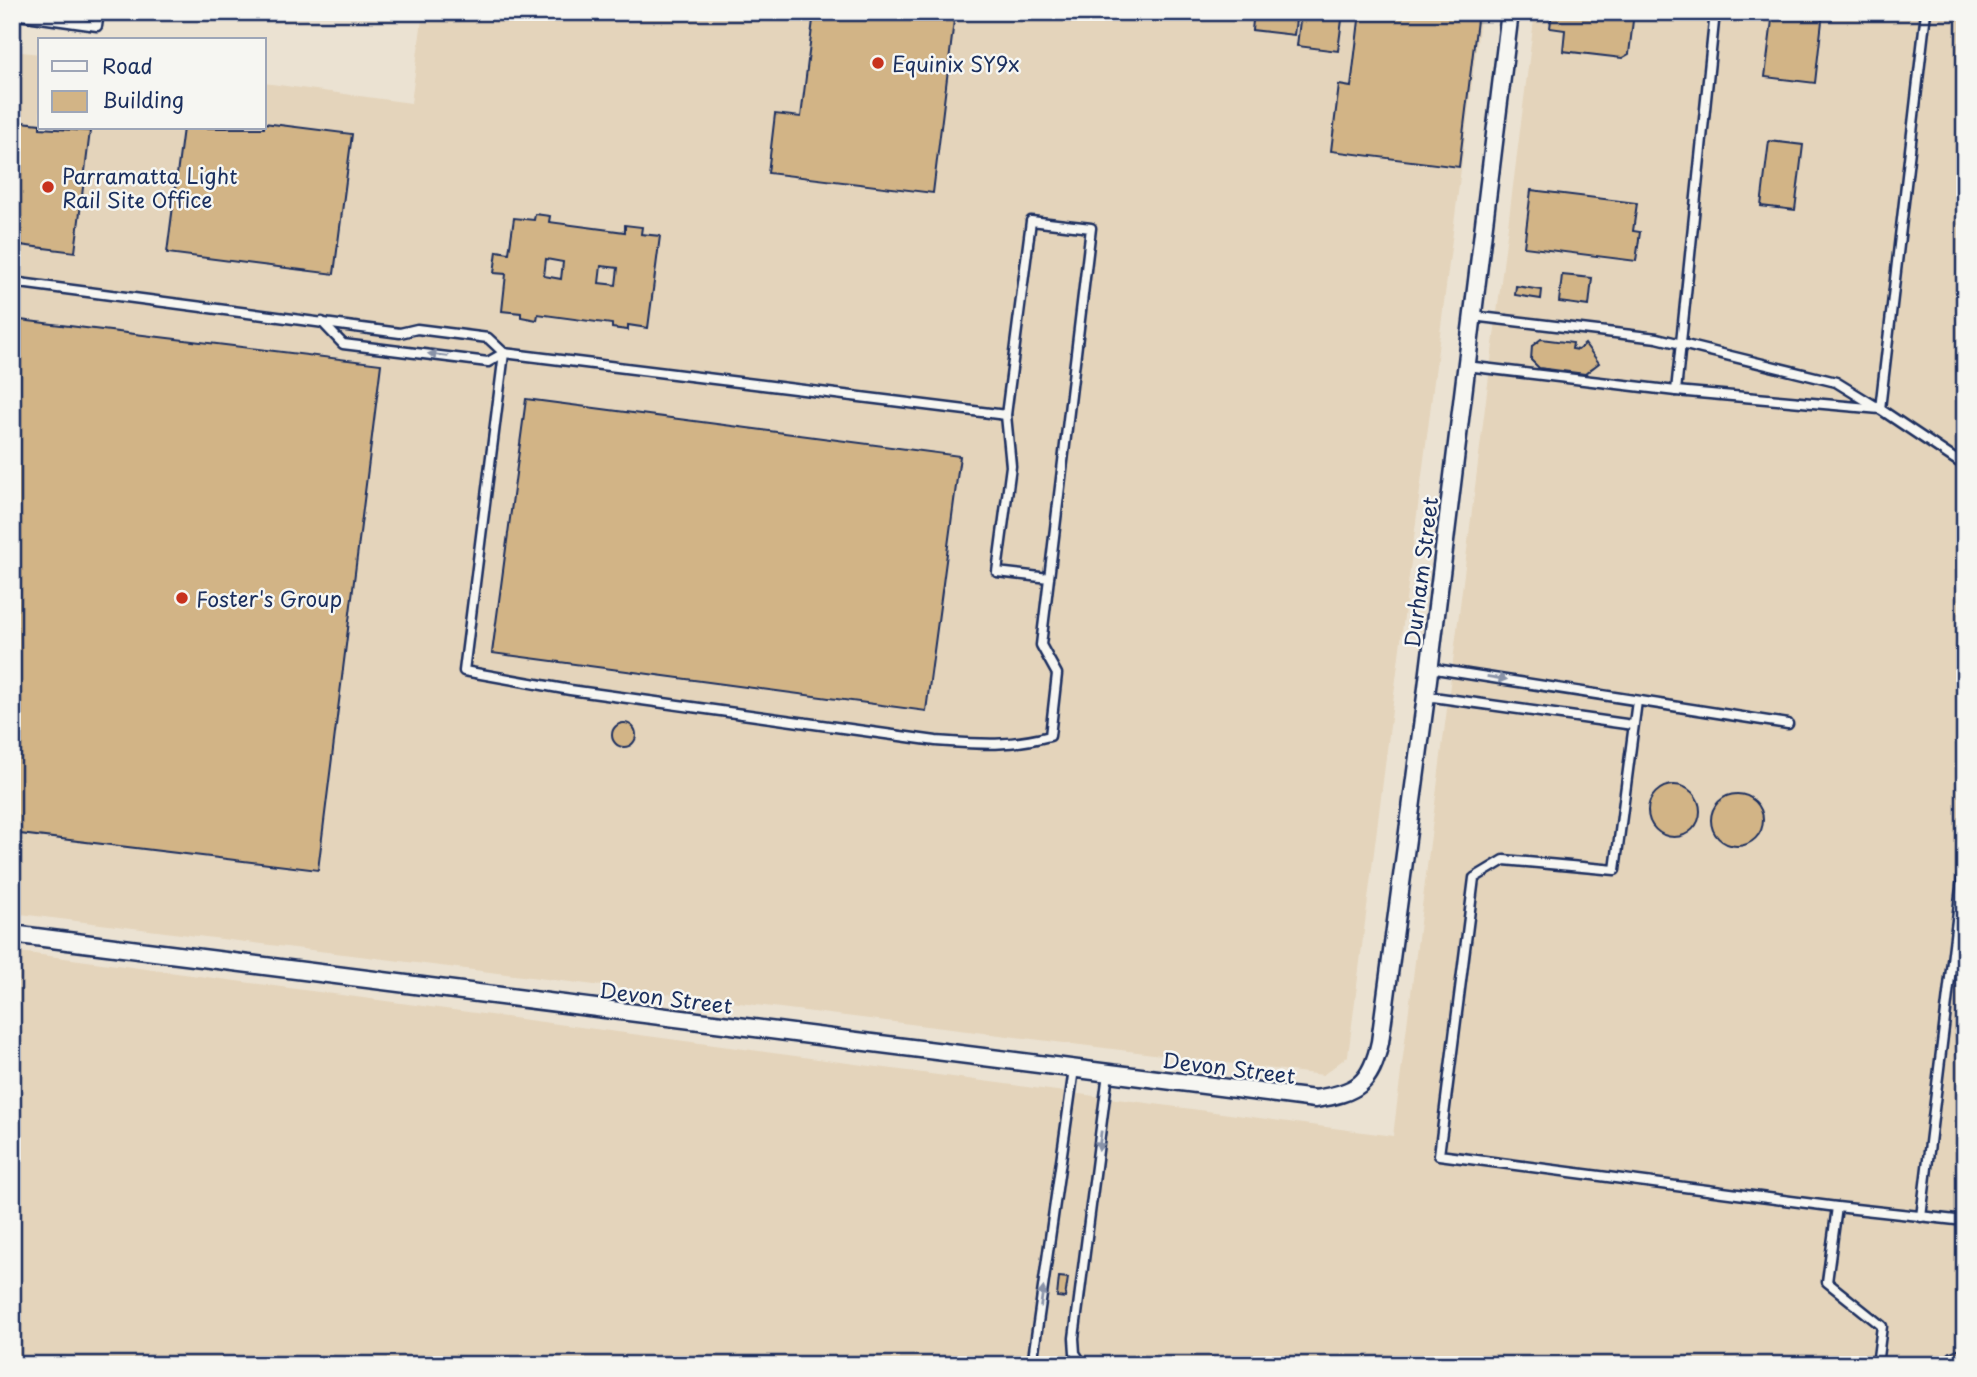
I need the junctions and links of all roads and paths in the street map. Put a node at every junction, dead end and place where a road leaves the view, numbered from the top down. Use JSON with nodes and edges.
{"nodes":[{"id":1,"x":99,"y":12,"type":"edge"},
{"id":2,"x":1510,"y":12,"type":"edge"},
{"id":3,"x":1715,"y":12,"type":"edge"},
{"id":4,"x":1926,"y":12,"type":"edge"},
{"id":5,"x":12,"y":14,"type":"edge"},
{"id":6,"x":12,"y":282,"type":"edge"},
{"id":7,"x":1472,"y":316,"type":"junction"},
{"id":8,"x":322,"y":323,"type":"junction"},
{"id":9,"x":1681,"y":344,"type":"junction"},
{"id":10,"x":504,"y":353,"type":"junction"},
{"id":11,"x":1466,"y":366,"type":"junction"},
{"id":12,"x":1676,"y":391,"type":"junction"},
{"id":13,"x":1880,"y":409,"type":"junction"},
{"id":14,"x":1006,"y":415,"type":"junction"},
{"id":15,"x":1965,"y":466,"type":"edge"},
{"id":16,"x":1049,"y":578,"type":"junction"},
{"id":17,"x":1429,"y":668,"type":"junction"},
{"id":18,"x":1426,"y":696,"type":"junction"},
{"id":19,"x":1637,"y":701,"type":"junction"},
{"id":20,"x":1788,"y":724,"type":"dead end"},
{"id":21,"x":1633,"y":725,"type":"junction"},
{"id":22,"x":1965,"y":853,"type":"edge"},
{"id":23,"x":12,"y":934,"type":"edge"},
{"id":24,"x":1073,"y":1069,"type":"junction"},
{"id":25,"x":1108,"y":1073,"type":"junction"},
{"id":26,"x":1315,"y":1099,"type":"joint"},
{"id":27,"x":1837,"y":1207,"type":"junction"},
{"id":28,"x":1921,"y":1217,"type":"junction"},
{"id":29,"x":1965,"y":1221,"type":"edge"},
{"id":30,"x":1032,"y":1365,"type":"edge"},
{"id":31,"x":1083,"y":1365,"type":"edge"},
{"id":32,"x":1877,"y":1365,"type":"edge"}],
"edges":[{"from":1,"to":5,"type":"lane"},
{"from":2,"to":7,"type":"street","name":"Durham Street"},
{"from":3,"to":9,"type":"lane"},
{"from":4,"to":13,"type":"lane"},
{"from":6,"to":8,"type":"lane"},
{"from":7,"to":9,"type":"lane"},
{"from":7,"to":11,"type":"street","name":"Durham Street"},
{"from":8,"to":10,"type":"lane"},
{"from":10,"to":8,"type":"lane","one_way":true},
{"from":9,"to":12,"type":"lane"},
{"from":9,"to":13,"type":"lane"},
{"from":10,"to":14,"type":"lane"},
{"from":10,"to":16,"type":"lane"},
{"from":11,"to":12,"type":"lane"},
{"from":11,"to":17,"type":"street","name":"Durham Street"},
{"from":12,"to":13,"type":"lane"},
{"from":13,"to":15,"type":"lane"},
{"from":14,"to":16,"type":"lane"},
{"from":14,"to":16,"type":"lane"},
{"from":17,"to":18,"type":"street","name":"Durham Street"},
{"from":17,"to":19,"type":"lane","one_way":true},
{"from":18,"to":21,"type":"lane"},
{"from":18,"to":26,"type":"street","name":"Durham Street"},
{"from":19,"to":20,"type":"lane"},
{"from":19,"to":21,"type":"lane"},
{"from":21,"to":27,"type":"lane"},
{"from":22,"to":28,"type":"lane"},
{"from":23,"to":24,"type":"street","name":"Devon Street"},
{"from":24,"to":25,"type":"street","name":"Devon Street"},
{"from":30,"to":24,"type":"lane","one_way":true},
{"from":25,"to":26,"type":"street","name":"Devon Street"},
{"from":25,"to":31,"type":"lane","one_way":true},
{"from":27,"to":28,"type":"lane"},
{"from":27,"to":32,"type":"lane"},
{"from":28,"to":29,"type":"lane"}]}
